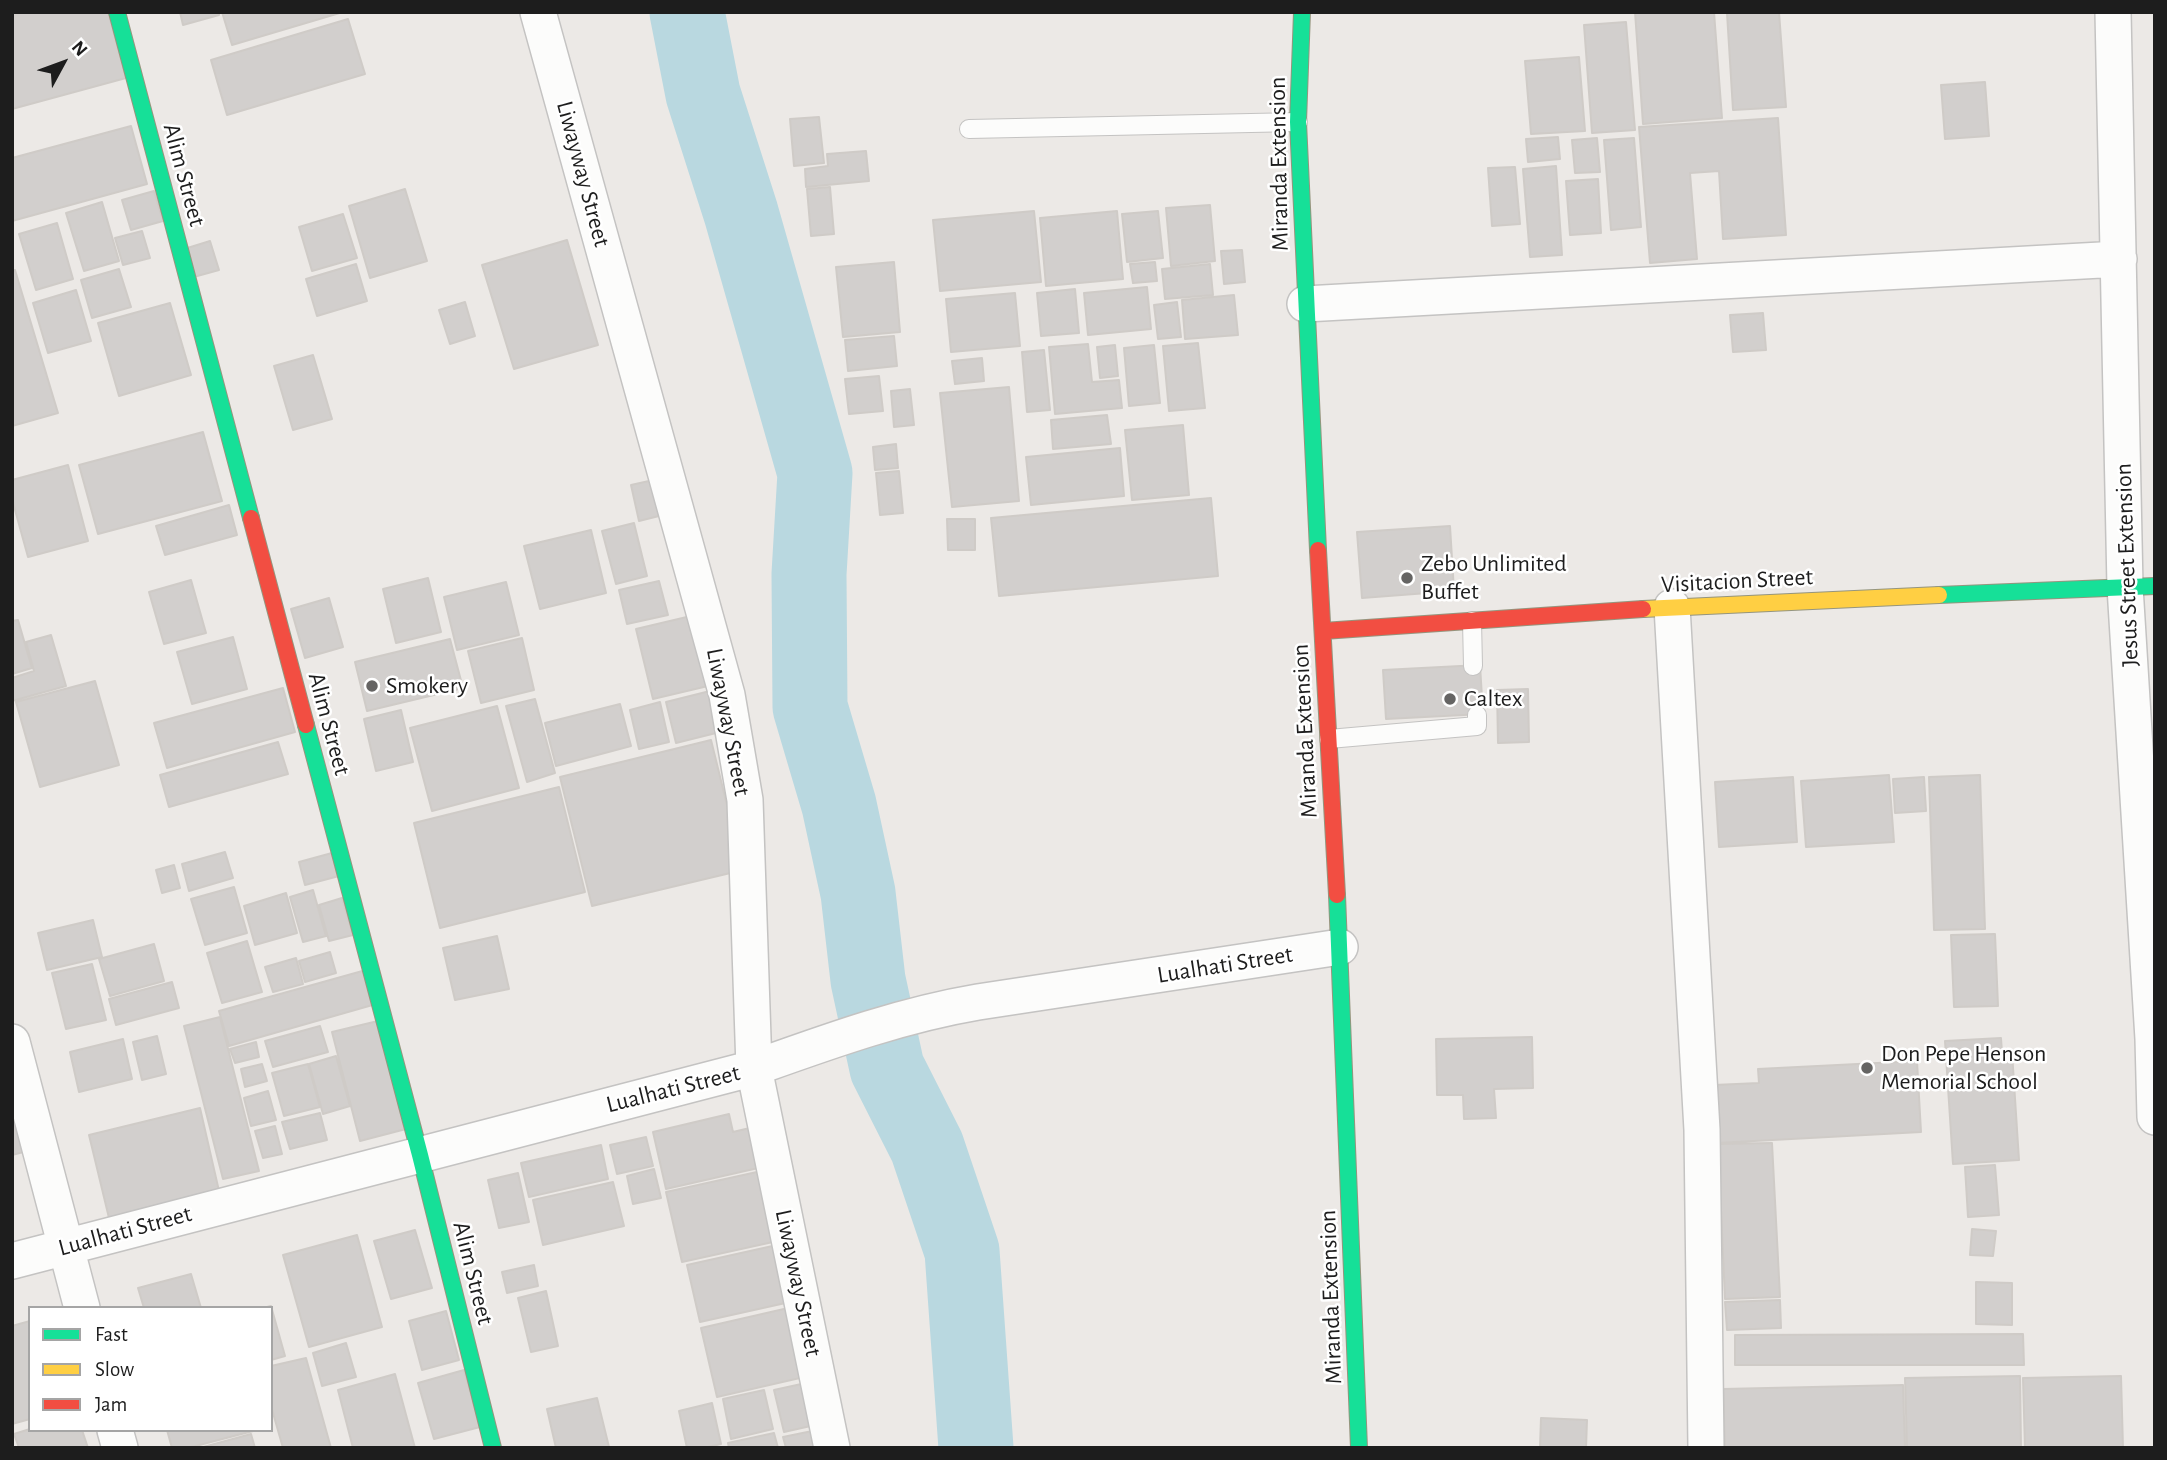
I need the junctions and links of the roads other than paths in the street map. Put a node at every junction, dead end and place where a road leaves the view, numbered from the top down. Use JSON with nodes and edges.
{"nodes":[{"id":1,"x":117,"y":12,"type":"edge"},
{"id":2,"x":538,"y":12,"type":"edge"},
{"id":3,"x":1302,"y":12,"type":"edge"},
{"id":4,"x":2113,"y":12,"type":"edge"},
{"id":5,"x":1298,"y":122,"type":"junction"},
{"id":6,"x":969,"y":129,"type":"dead end"},
{"id":7,"x":2119,"y":259,"type":"junction"},
{"id":8,"x":1305,"y":304,"type":"junction"},
{"id":9,"x":2140,"y":587,"type":"edge"},
{"id":10,"x":1672,"y":607,"type":"junction"},
{"id":11,"x":1472,"y":621,"type":"junction"},
{"id":12,"x":1323,"y":631,"type":"junction"},
{"id":13,"x":1473,"y":666,"type":"dead end"},
{"id":14,"x":1477,"y":715,"type":"dead end"},
{"id":15,"x":1328,"y":739,"type":"junction"},
{"id":16,"x":1340,"y":947,"type":"junction"},
{"id":17,"x":12,"y":1042,"type":"edge"},
{"id":18,"x":754,"y":1069,"type":"junction"},
{"id":19,"x":2155,"y":1117,"type":"edge"},
{"id":20,"x":420,"y":1155,"type":"junction"},
{"id":21,"x":65,"y":1247,"type":"junction"},
{"id":22,"x":12,"y":1261,"type":"edge"},
{"id":23,"x":81,"y":1306,"type":"edge"},
{"id":24,"x":493,"y":1448,"type":"edge"},
{"id":25,"x":832,"y":1448,"type":"edge"},
{"id":26,"x":1359,"y":1448,"type":"edge"},
{"id":27,"x":1706,"y":1448,"type":"edge"}],
"edges":[{"from":1,"to":20,"type":"street","name":"Alim Street"},
{"from":2,"to":18,"type":"street","name":"Liwayway Street"},
{"from":3,"to":5,"type":"street","name":"Miranda Extension"},
{"from":4,"to":7,"type":"street","name":"Jesus Street Extension"},
{"from":5,"to":6,"type":"lane"},
{"from":5,"to":8,"type":"street","name":"Miranda Extension"},
{"from":7,"to":8,"type":"street"},
{"from":7,"to":9,"type":"street","name":"Jesus Street Extension"},
{"from":8,"to":12,"type":"street","name":"Miranda Extension"},
{"from":9,"to":10,"type":"street","name":"Visitacion Street"},
{"from":9,"to":19,"type":"street","name":"Jesus Street Extension"},
{"from":10,"to":11,"type":"street","name":"Visitacion Street"},
{"from":10,"to":27,"type":"street"},
{"from":11,"to":12,"type":"street","name":"Visitacion Street"},
{"from":11,"to":13,"type":"lane"},
{"from":12,"to":15,"type":"street","name":"Miranda Extension"},
{"from":14,"to":15,"type":"lane"},
{"from":15,"to":16,"type":"street","name":"Miranda Extension"},
{"from":16,"to":18,"type":"street","name":"Lualhati Street"},
{"from":16,"to":26,"type":"street","name":"Miranda Extension"},
{"from":17,"to":21,"type":"street"},
{"from":18,"to":20,"type":"street","name":"Lualhati Street"},
{"from":18,"to":25,"type":"street","name":"Liwayway Street"},
{"from":20,"to":21,"type":"street","name":"Lualhati Street"},
{"from":20,"to":24,"type":"street","name":"Alim Street"},
{"from":21,"to":22,"type":"street","name":"Lualhati Street"},
{"from":21,"to":23,"type":"street"}]}
